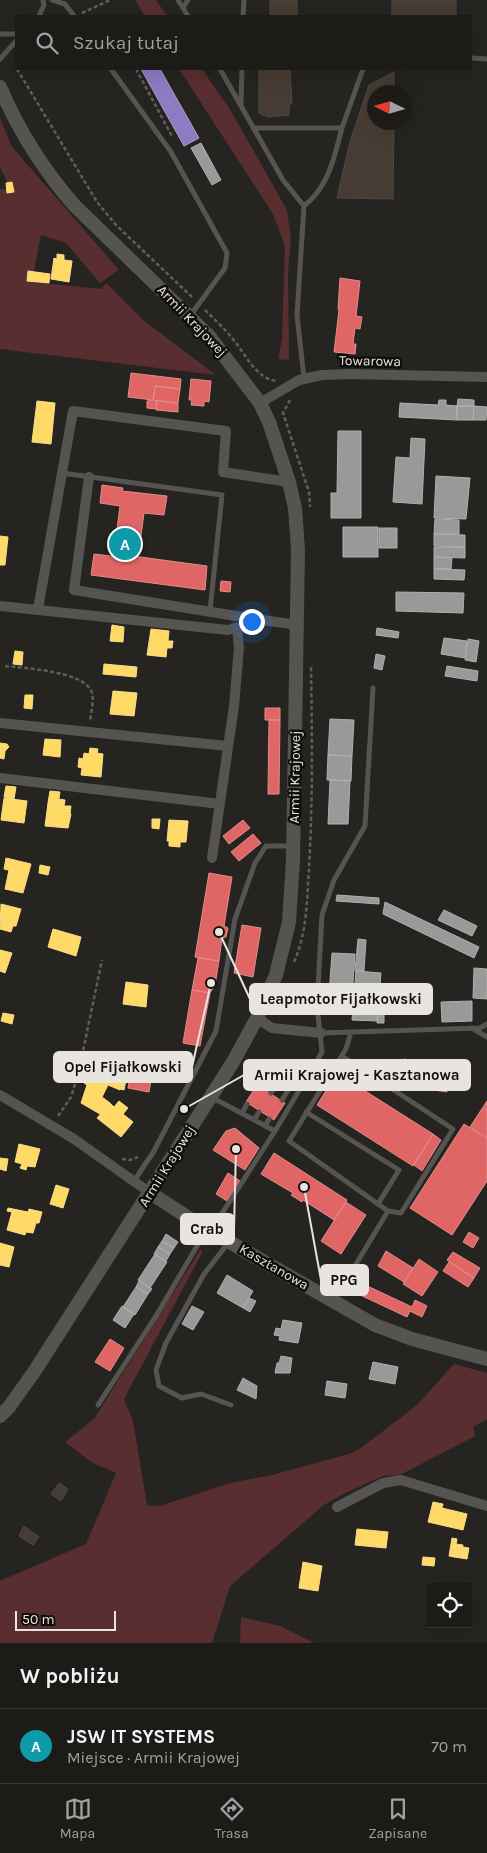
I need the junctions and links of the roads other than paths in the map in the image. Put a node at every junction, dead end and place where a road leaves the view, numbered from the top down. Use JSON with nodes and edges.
{"nodes":[{"id":1,"x":43,"y":0,"type":"edge"},
{"id":2,"x":52,"y":0,"type":"edge"},
{"id":3,"x":178,"y":0,"type":"edge"},
{"id":4,"x":188,"y":0,"type":"edge"},
{"id":5,"x":244,"y":0,"type":"edge"},
{"id":6,"x":183,"y":8,"type":"junction"},
{"id":7,"x":40,"y":15,"type":"edge"},
{"id":8,"x":75,"y":15,"type":"edge"},
{"id":9,"x":187,"y":15,"type":"edge"},
{"id":10,"x":243,"y":15,"type":"edge"},
{"id":11,"x":0,"y":34,"type":"edge"},
{"id":12,"x":15,"y":34,"type":"edge"},
{"id":13,"x":15,"y":42,"type":"edge"},
{"id":14,"x":472,"y":58,"type":"edge"},
{"id":15,"x":0,"y":59,"type":"edge"},
{"id":16,"x":487,"y":59,"type":"edge"},
{"id":17,"x":112,"y":70,"type":"edge"},
{"id":18,"x":221,"y":70,"type":"edge"},
{"id":19,"x":242,"y":70,"type":"edge"},
{"id":20,"x":363,"y":70,"type":"edge"},
{"id":21,"x":0,"y":87,"type":"edge"},
{"id":22,"x":241,"y":103,"type":"junction"},
{"id":23,"x":254,"y":128,"type":"junction"},
{"id":24,"x":342,"y":128,"type":"junction"},
{"id":25,"x":304,"y":206,"type":"junction"},
{"id":26,"x":190,"y":316,"type":"junction"},
{"id":27,"x":487,"y":377,"type":"edge"},
{"id":28,"x":304,"y":378,"type":"junction"},
{"id":29,"x":260,"y":403,"type":"junction"},
{"id":30,"x":62,"y":473,"type":"junction"},
{"id":31,"x":89,"y":477,"type":"junction"},
{"id":32,"x":289,"y":482,"type":"junction"},
{"id":33,"x":0,"y":606,"type":"edge"},
{"id":34,"x":38,"y":609,"type":"junction"},
{"id":35,"x":210,"y":611,"type":"junction"},
{"id":36,"x":255,"y":619,"type":"junction"},
{"id":37,"x":298,"y":625,"type":"junction"},
{"id":38,"x":237,"y":628,"type":"junction"},
{"id":39,"x":373,"y":688,"type":"dead end"},
{"id":40,"x":0,"y":723,"type":"edge"},
{"id":41,"x":228,"y":746,"type":"junction"},
{"id":42,"x":0,"y":778,"type":"edge"},
{"id":43,"x":220,"y":804,"type":"junction"},
{"id":44,"x":294,"y":846,"type":"junction"},
{"id":45,"x":212,"y":858,"type":"dead end"},
{"id":46,"x":257,"y":1018,"type":"junction"},
{"id":47,"x":487,"y":1024,"type":"edge"},
{"id":48,"x":472,"y":1028,"type":"junction"},
{"id":49,"x":351,"y":1032,"type":"junction"},
{"id":50,"x":321,"y":1033,"type":"junction"},
{"id":51,"x":487,"y":1037,"type":"edge"},
{"id":52,"x":342,"y":1056,"type":"junction"},
{"id":53,"x":281,"y":1078,"type":"junction"},
{"id":54,"x":295,"y":1079,"type":"junction"},
{"id":55,"x":306,"y":1079,"type":"junction"},
{"id":56,"x":259,"y":1086,"type":"dead end"},
{"id":57,"x":271,"y":1093,"type":"dead end"},
{"id":58,"x":0,"y":1095,"type":"edge"},
{"id":59,"x":210,"y":1097,"type":"junction"},
{"id":60,"x":282,"y":1100,"type":"dead end"},
{"id":61,"x":247,"y":1104,"type":"dead end"},
{"id":62,"x":259,"y":1112,"type":"dead end"},
{"id":63,"x":306,"y":1112,"type":"junction"},
{"id":64,"x":242,"y":1113,"type":"junction"},
{"id":65,"x":269,"y":1119,"type":"dead end"},
{"id":66,"x":254,"y":1120,"type":"junction"},
{"id":67,"x":265,"y":1126,"type":"junction"},
{"id":68,"x":275,"y":1131,"type":"junction"},
{"id":69,"x":134,"y":1181,"type":"junction"},
{"id":70,"x":150,"y":1192,"type":"junction"},
{"id":71,"x":378,"y":1204,"type":"junction"},
{"id":72,"x":388,"y":1211,"type":"junction"},
{"id":73,"x":209,"y":1230,"type":"junction"},
{"id":74,"x":229,"y":1241,"type":"junction"},
{"id":75,"x":333,"y":1302,"type":"junction"},
{"id":76,"x":487,"y":1359,"type":"edge"},
{"id":77,"x":98,"y":1405,"type":"dead end"},
{"id":78,"x":231,"y":1405,"type":"dead end"},
{"id":79,"x":0,"y":1416,"type":"edge"},
{"id":80,"x":487,"y":1506,"type":"edge"},
{"id":81,"x":337,"y":1507,"type":"dead end"}],
"edges":[{"from":1,"to":7,"type":"lane"},
{"from":2,"to":8,"type":"lane"},
{"from":3,"to":6,"type":"lane"},
{"from":4,"to":6,"type":"lane"},
{"from":5,"to":10,"type":"lane"},
{"from":6,"to":9,"type":"lane"},
{"from":11,"to":12,"type":"lane"},
{"from":13,"to":15,"type":"lane"},
{"from":14,"to":16,"type":"lane"},
{"from":17,"to":26,"type":"lane"},
{"from":18,"to":22,"type":"lane"},
{"from":19,"to":22,"type":"lane"},
{"from":20,"to":24,"type":"lane"},
{"from":21,"to":26,"type":"street","name":"Armii Krajowej"},
{"from":22,"to":23,"type":"lane"},
{"from":23,"to":24,"type":"lane"},
{"from":23,"to":25,"type":"lane"},
{"from":24,"to":25,"type":"lane"},
{"from":25,"to":28,"type":"lane"},
{"from":26,"to":29,"type":"street","name":"Armii Krajowej"},
{"from":27,"to":28,"type":"street","name":"Towarowa"},
{"from":28,"to":29,"type":"street","name":"Towarowa"},
{"from":29,"to":32,"type":"street","name":"Armii Krajowej"},
{"from":30,"to":31,"type":"lane"},
{"from":30,"to":32,"type":"street"},
{"from":30,"to":34,"type":"street"},
{"from":31,"to":35,"type":"lane"},
{"from":31,"to":35,"type":"street"},
{"from":32,"to":37,"type":"street","name":"Armii Krajowej"},
{"from":33,"to":34,"type":"street"},
{"from":34,"to":38,"type":"street"},
{"from":35,"to":36,"type":"street"},
{"from":36,"to":37,"type":"street"},
{"from":36,"to":38,"type":"street"},
{"from":37,"to":44,"type":"street","name":"Armii Krajowej"},
{"from":38,"to":41,"type":"street"},
{"from":39,"to":50,"type":"lane"},
{"from":40,"to":41,"type":"street"},
{"from":41,"to":43,"type":"street"},
{"from":42,"to":43,"type":"street"},
{"from":43,"to":45,"type":"street"},
{"from":44,"to":46,"type":"street","name":"Armii Krajowej"},
{"from":44,"to":69,"type":"lane"},
{"from":46,"to":50,"type":"street"},
{"from":46,"to":59,"type":"street","name":"Armii Krajowej"},
{"from":47,"to":48,"type":"lane"},
{"from":48,"to":49,"type":"lane"},
{"from":48,"to":51,"type":"lane"},
{"from":49,"to":50,"type":"lane"},
{"from":49,"to":52,"type":"lane"},
{"from":50,"to":55,"type":"lane"},
{"from":52,"to":63,"type":"lane"},
{"from":52,"to":72,"type":"lane"},
{"from":53,"to":54,"type":"lane"},
{"from":53,"to":56,"type":"lane"},
{"from":53,"to":57,"type":"lane"},
{"from":54,"to":55,"type":"lane"},
{"from":54,"to":60,"type":"lane"},
{"from":55,"to":68,"type":"lane"},
{"from":58,"to":69,"type":"street","name":"Kasztanowa"},
{"from":59,"to":64,"type":"lane"},
{"from":59,"to":70,"type":"street","name":"Armii Krajowej"},
{"from":61,"to":64,"type":"lane"},
{"from":62,"to":66,"type":"lane"},
{"from":63,"to":71,"type":"lane"},
{"from":63,"to":71,"type":"lane"},
{"from":64,"to":66,"type":"lane"},
{"from":65,"to":67,"type":"lane"},
{"from":66,"to":67,"type":"lane"},
{"from":67,"to":68,"type":"lane"},
{"from":68,"to":73,"type":"lane"},
{"from":69,"to":70,"type":"street","name":"Kasztanowa"},
{"from":70,"to":73,"type":"street","name":"Kasztanowa"},
{"from":70,"to":79,"type":"street","name":"Armii Krajowej"},
{"from":71,"to":72,"type":"lane"},
{"from":72,"to":75,"type":"lane"},
{"from":73,"to":74,"type":"street","name":"Kasztanowa"},
{"from":73,"to":77,"type":"lane"},
{"from":74,"to":75,"type":"street","name":"Kasztanowa"},
{"from":74,"to":78,"type":"lane"},
{"from":75,"to":76,"type":"street","name":"Kasztanowa"},
{"from":80,"to":81,"type":"street"}]}
